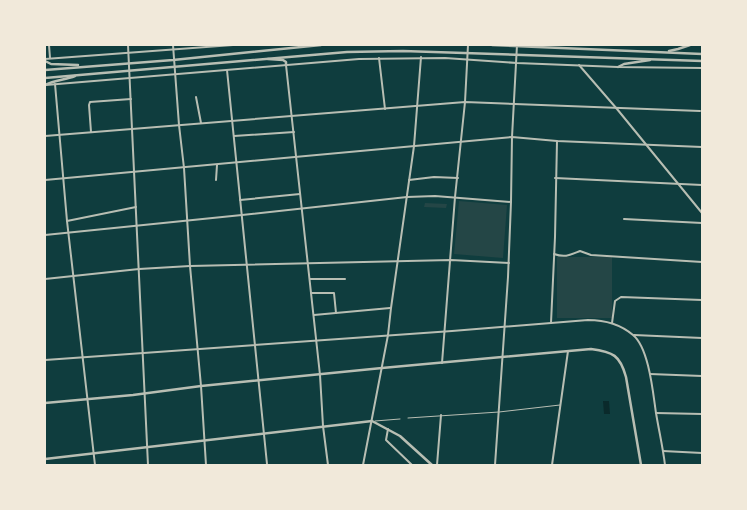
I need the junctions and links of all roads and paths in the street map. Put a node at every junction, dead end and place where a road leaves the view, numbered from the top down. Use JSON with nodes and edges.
{"nodes":[{"id":1,"x":49,"y":45,"type":"edge"},
{"id":2,"x":128,"y":45,"type":"edge"},
{"id":3,"x":173,"y":45,"type":"edge"},
{"id":4,"x":225,"y":45,"type":"edge"},
{"id":5,"x":233,"y":45,"type":"edge"},
{"id":6,"x":321,"y":45,"type":"edge"},
{"id":7,"x":468,"y":45,"type":"edge"},
{"id":8,"x":492,"y":45,"type":"edge"},
{"id":9,"x":690,"y":45,"type":"edge"},
{"id":10,"x":517,"y":46,"type":"edge"},
{"id":11,"x":173,"y":50,"type":"junction"},
{"id":12,"x":468,"y":52,"type":"junction"},
{"id":13,"x":662,"y":52,"type":"junction"},
{"id":14,"x":129,"y":53,"type":"junction"},
{"id":15,"x":517,"y":54,"type":"junction"},
{"id":16,"x":702,"y":54,"type":"edge"},
{"id":17,"x":421,"y":57,"type":"junction"},
{"id":18,"x":50,"y":58,"type":"junction"},
{"id":19,"x":379,"y":58,"type":"junction"},
{"id":20,"x":266,"y":59,"type":"junction"},
{"id":21,"x":468,"y":59,"type":"junction"},
{"id":22,"x":656,"y":59,"type":"junction"},
{"id":23,"x":45,"y":60,"type":"edge"},
{"id":24,"x":173,"y":60,"type":"junction"},
{"id":25,"x":702,"y":61,"type":"edge"},
{"id":26,"x":128,"y":63,"type":"junction"},
{"id":27,"x":517,"y":63,"type":"junction"},
{"id":28,"x":578,"y":64,"type":"junction"},
{"id":29,"x":286,"y":65,"type":"junction"},
{"id":30,"x":87,"y":66,"type":"junction"},
{"id":31,"x":174,"y":67,"type":"junction"},
{"id":32,"x":618,"y":67,"type":"junction"},
{"id":33,"x":702,"y":68,"type":"edge"},
{"id":34,"x":45,"y":70,"type":"edge"},
{"id":35,"x":129,"y":70,"type":"junction"},
{"id":36,"x":227,"y":70,"type":"junction"},
{"id":37,"x":175,"y":74,"type":"junction"},
{"id":38,"x":76,"y":75,"type":"junction"},
{"id":39,"x":45,"y":78,"type":"edge"},
{"id":40,"x":129,"y":78,"type":"junction"},
{"id":41,"x":55,"y":84,"type":"junction"},
{"id":42,"x":45,"y":85,"type":"edge"},
{"id":43,"x":196,"y":97,"type":"dead end"},
{"id":44,"x":130,"y":99,"type":"junction"},
{"id":45,"x":465,"y":102,"type":"junction"},
{"id":46,"x":417,"y":105,"type":"junction"},
{"id":47,"x":514,"y":105,"type":"junction"},
{"id":48,"x":385,"y":109,"type":"junction"},
{"id":49,"x":617,"y":109,"type":"junction"},
{"id":50,"x":700,"y":111,"type":"dead end"},
{"id":51,"x":292,"y":116,"type":"junction"},
{"id":52,"x":232,"y":121,"type":"junction"},
{"id":53,"x":201,"y":123,"type":"junction"},
{"id":54,"x":178,"y":125,"type":"junction"},
{"id":55,"x":132,"y":129,"type":"junction"},
{"id":56,"x":91,"y":132,"type":"junction"},
{"id":57,"x":294,"y":132,"type":"junction"},
{"id":58,"x":60,"y":134,"type":"junction"},
{"id":59,"x":45,"y":136,"type":"edge"},
{"id":60,"x":234,"y":136,"type":"junction"},
{"id":61,"x":512,"y":137,"type":"junction"},
{"id":62,"x":557,"y":141,"type":"junction"},
{"id":63,"x":461,"y":142,"type":"junction"},
{"id":64,"x":645,"y":144,"type":"junction"},
{"id":65,"x":414,"y":146,"type":"junction"},
{"id":66,"x":702,"y":147,"type":"edge"},
{"id":67,"x":296,"y":157,"type":"junction"},
{"id":68,"x":236,"y":163,"type":"junction"},
{"id":69,"x":217,"y":165,"type":"junction"},
{"id":70,"x":184,"y":168,"type":"junction"},
{"id":71,"x":134,"y":172,"type":"junction"},
{"id":72,"x":458,"y":178,"type":"junction"},
{"id":73,"x":555,"y":178,"type":"junction"},
{"id":74,"x":63,"y":179,"type":"junction"},
{"id":75,"x":45,"y":180,"type":"edge"},
{"id":76,"x":216,"y":180,"type":"dead end"},
{"id":77,"x":409,"y":180,"type":"junction"},
{"id":78,"x":676,"y":183,"type":"junction"},
{"id":79,"x":702,"y":185,"type":"edge"},
{"id":80,"x":300,"y":194,"type":"junction"},
{"id":81,"x":407,"y":197,"type":"junction"},
{"id":82,"x":455,"y":197,"type":"junction"},
{"id":83,"x":240,"y":200,"type":"junction"},
{"id":84,"x":511,"y":202,"type":"junction"},
{"id":85,"x":136,"y":207,"type":"junction"},
{"id":86,"x":302,"y":208,"type":"junction"},
{"id":87,"x":702,"y":213,"type":"edge"},
{"id":88,"x":242,"y":215,"type":"junction"},
{"id":89,"x":624,"y":219,"type":"dead end"},
{"id":90,"x":187,"y":220,"type":"junction"},
{"id":91,"x":67,"y":221,"type":"junction"},
{"id":92,"x":702,"y":223,"type":"edge"},
{"id":93,"x":136,"y":226,"type":"junction"},
{"id":94,"x":68,"y":232,"type":"junction"},
{"id":95,"x":45,"y":235,"type":"edge"},
{"id":96,"x":554,"y":254,"type":"junction"},
{"id":97,"x":451,"y":260,"type":"junction"},
{"id":98,"x":397,"y":262,"type":"junction"},
{"id":99,"x":702,"y":262,"type":"edge"},
{"id":100,"x":307,"y":263,"type":"junction"},
{"id":101,"x":509,"y":263,"type":"junction"},
{"id":102,"x":246,"y":264,"type":"junction"},
{"id":103,"x":190,"y":266,"type":"junction"},
{"id":104,"x":139,"y":269,"type":"junction"},
{"id":105,"x":73,"y":276,"type":"junction"},
{"id":106,"x":45,"y":279,"type":"edge"},
{"id":107,"x":310,"y":279,"type":"junction"},
{"id":108,"x":345,"y":279,"type":"dead end"},
{"id":109,"x":311,"y":293,"type":"junction"},
{"id":110,"x":702,"y":300,"type":"edge"},
{"id":111,"x":391,"y":308,"type":"junction"},
{"id":112,"x":336,"y":313,"type":"junction"},
{"id":113,"x":314,"y":315,"type":"junction"},
{"id":114,"x":612,"y":323,"type":"junction"},
{"id":115,"x":551,"y":324,"type":"junction"},
{"id":116,"x":505,"y":327,"type":"junction"},
{"id":117,"x":444,"y":332,"type":"junction"},
{"id":118,"x":388,"y":335,"type":"junction"},
{"id":119,"x":634,"y":335,"type":"junction"},
{"id":120,"x":702,"y":338,"type":"edge"},
{"id":121,"x":316,"y":340,"type":"junction"},
{"id":122,"x":255,"y":344,"type":"junction"},
{"id":123,"x":198,"y":350,"type":"junction"},
{"id":124,"x":568,"y":351,"type":"junction"},
{"id":125,"x":143,"y":353,"type":"junction"},
{"id":126,"x":83,"y":357,"type":"junction"},
{"id":127,"x":503,"y":357,"type":"junction"},
{"id":128,"x":45,"y":360,"type":"edge"},
{"id":129,"x":442,"y":362,"type":"junction"},
{"id":130,"x":382,"y":368,"type":"junction"},
{"id":131,"x":650,"y":374,"type":"junction"},
{"id":132,"x":320,"y":375,"type":"junction"},
{"id":133,"x":702,"y":376,"type":"edge"},
{"id":134,"x":258,"y":381,"type":"junction"},
{"id":135,"x":201,"y":386,"type":"junction"},
{"id":136,"x":144,"y":394,"type":"junction"},
{"id":137,"x":88,"y":399,"type":"junction"},
{"id":138,"x":45,"y":403,"type":"edge"},
{"id":139,"x":560,"y":405,"type":"junction"},
{"id":140,"x":499,"y":412,"type":"junction"},
{"id":141,"x":656,"y":413,"type":"junction"},
{"id":142,"x":702,"y":414,"type":"edge"},
{"id":143,"x":441,"y":415,"type":"junction"},
{"id":144,"x":408,"y":418,"type":"dead end"},
{"id":145,"x":400,"y":419,"type":"dead end"},
{"id":146,"x":372,"y":421,"type":"junction"},
{"id":147,"x":324,"y":426,"type":"junction"},
{"id":148,"x":388,"y":429,"type":"junction"},
{"id":149,"x":264,"y":433,"type":"junction"},
{"id":150,"x":205,"y":440,"type":"junction"},
{"id":151,"x":147,"y":447,"type":"junction"},
{"id":152,"x":663,"y":452,"type":"junction"},
{"id":153,"x":702,"y":453,"type":"edge"},
{"id":154,"x":93,"y":454,"type":"junction"},
{"id":155,"x":45,"y":459,"type":"edge"},
{"id":156,"x":267,"y":464,"type":"dead end"},
{"id":157,"x":95,"y":465,"type":"edge"},
{"id":158,"x":148,"y":465,"type":"edge"},
{"id":159,"x":206,"y":465,"type":"edge"},
{"id":160,"x":328,"y":465,"type":"edge"},
{"id":161,"x":363,"y":465,"type":"edge"},
{"id":162,"x":412,"y":465,"type":"edge"},
{"id":163,"x":432,"y":465,"type":"edge"},
{"id":164,"x":437,"y":465,"type":"edge"},
{"id":165,"x":495,"y":465,"type":"edge"},
{"id":166,"x":552,"y":465,"type":"edge"},
{"id":167,"x":641,"y":465,"type":"edge"},
{"id":168,"x":665,"y":465,"type":"edge"}],
"edges":[{"from":1,"to":18,"type":"street"},
{"from":2,"to":14,"type":"street"},
{"from":3,"to":11,"type":"street"},
{"from":4,"to":5,"type":"street"},
{"from":4,"to":11,"type":"street"},
{"from":6,"to":24,"type":"street"},
{"from":7,"to":12,"type":"street"},
{"from":8,"to":10,"type":"street"},
{"from":9,"to":13,"type":"street"},
{"from":10,"to":13,"type":"street"},
{"from":10,"to":15,"type":"street"},
{"from":11,"to":14,"type":"street"},
{"from":11,"to":24,"type":"street"},
{"from":12,"to":15,"type":"street"},
{"from":12,"to":20,"type":"street"},
{"from":12,"to":21,"type":"street"},
{"from":13,"to":16,"type":"street"},
{"from":14,"to":18,"type":"street"},
{"from":14,"to":26,"type":"street"},
{"from":15,"to":22,"type":"street"},
{"from":15,"to":27,"type":"street"},
{"from":17,"to":19,"type":"street"},
{"from":17,"to":21,"type":"street"},
{"from":17,"to":46,"type":"street"},
{"from":18,"to":23,"type":"street"},
{"from":19,"to":29,"type":"street"},
{"from":19,"to":48,"type":"street"},
{"from":20,"to":29,"type":"street"},
{"from":20,"to":31,"type":"street"},
{"from":21,"to":27,"type":"street"},
{"from":21,"to":45,"type":"street"},
{"from":22,"to":25,"type":"street"},
{"from":22,"to":32,"type":"street"},
{"from":23,"to":30,"type":"street"},
{"from":24,"to":26,"type":"street"},
{"from":24,"to":31,"type":"street"},
{"from":26,"to":30,"type":"street"},
{"from":26,"to":35,"type":"street"},
{"from":27,"to":28,"type":"street"},
{"from":27,"to":47,"type":"street"},
{"from":28,"to":32,"type":"street"},
{"from":28,"to":49,"type":"street"},
{"from":29,"to":36,"type":"street"},
{"from":29,"to":51,"type":"street"},
{"from":30,"to":34,"type":"street"},
{"from":31,"to":35,"type":"street"},
{"from":31,"to":37,"type":"street"},
{"from":32,"to":33,"type":"street"},
{"from":35,"to":38,"type":"street"},
{"from":35,"to":40,"type":"street"},
{"from":36,"to":37,"type":"street"},
{"from":36,"to":52,"type":"street"},
{"from":37,"to":40,"type":"street"},
{"from":37,"to":54,"type":"street"},
{"from":38,"to":39,"type":"street"},
{"from":38,"to":42,"type":"street"},
{"from":40,"to":41,"type":"street"},
{"from":40,"to":44,"type":"street"},
{"from":41,"to":42,"type":"street"},
{"from":41,"to":58,"type":"street"},
{"from":43,"to":53,"type":"street"},
{"from":44,"to":55,"type":"street"},
{"from":44,"to":56,"type":"street"},
{"from":45,"to":46,"type":"street"},
{"from":45,"to":47,"type":"street"},
{"from":45,"to":63,"type":"street"},
{"from":46,"to":48,"type":"street"},
{"from":46,"to":65,"type":"street"},
{"from":47,"to":49,"type":"street"},
{"from":47,"to":61,"type":"street"},
{"from":48,"to":51,"type":"street"},
{"from":49,"to":50,"type":"street"},
{"from":49,"to":64,"type":"street"},
{"from":51,"to":52,"type":"street"},
{"from":51,"to":57,"type":"street"},
{"from":52,"to":53,"type":"street"},
{"from":52,"to":60,"type":"street"},
{"from":53,"to":54,"type":"street"},
{"from":54,"to":55,"type":"street"},
{"from":54,"to":70,"type":"street"},
{"from":55,"to":56,"type":"street"},
{"from":55,"to":71,"type":"street"},
{"from":56,"to":58,"type":"street"},
{"from":57,"to":60,"type":"street"},
{"from":57,"to":67,"type":"street"},
{"from":58,"to":59,"type":"street"},
{"from":58,"to":74,"type":"street"},
{"from":60,"to":68,"type":"street"},
{"from":61,"to":62,"type":"street"},
{"from":61,"to":63,"type":"street"},
{"from":61,"to":84,"type":"street"},
{"from":62,"to":64,"type":"street"},
{"from":62,"to":73,"type":"street"},
{"from":63,"to":65,"type":"street"},
{"from":63,"to":72,"type":"street"},
{"from":64,"to":66,"type":"street"},
{"from":64,"to":78,"type":"street"},
{"from":65,"to":67,"type":"street"},
{"from":65,"to":77,"type":"street"},
{"from":67,"to":68,"type":"street"},
{"from":67,"to":80,"type":"street"},
{"from":68,"to":69,"type":"street"},
{"from":68,"to":83,"type":"street"},
{"from":69,"to":70,"type":"street"},
{"from":69,"to":76,"type":"street"},
{"from":70,"to":71,"type":"street"},
{"from":70,"to":90,"type":"street"},
{"from":71,"to":74,"type":"street"},
{"from":71,"to":85,"type":"street"},
{"from":72,"to":77,"type":"street"},
{"from":72,"to":82,"type":"street"},
{"from":73,"to":78,"type":"street"},
{"from":73,"to":96,"type":"street"},
{"from":74,"to":75,"type":"street"},
{"from":74,"to":91,"type":"street"},
{"from":77,"to":81,"type":"street"},
{"from":78,"to":79,"type":"street"},
{"from":78,"to":87,"type":"street"},
{"from":80,"to":83,"type":"street"},
{"from":80,"to":86,"type":"street"},
{"from":81,"to":82,"type":"street"},
{"from":81,"to":86,"type":"street"},
{"from":81,"to":98,"type":"street"},
{"from":82,"to":84,"type":"street"},
{"from":82,"to":97,"type":"street"},
{"from":83,"to":88,"type":"street"},
{"from":84,"to":101,"type":"street"},
{"from":85,"to":91,"type":"street"},
{"from":85,"to":93,"type":"street"},
{"from":86,"to":88,"type":"street"},
{"from":86,"to":100,"type":"street"},
{"from":88,"to":90,"type":"street"},
{"from":88,"to":102,"type":"street"},
{"from":89,"to":92,"type":"street"},
{"from":90,"to":93,"type":"street"},
{"from":90,"to":103,"type":"street"},
{"from":91,"to":94,"type":"street"},
{"from":93,"to":94,"type":"street"},
{"from":93,"to":104,"type":"street"},
{"from":94,"to":95,"type":"street"},
{"from":94,"to":105,"type":"street"},
{"from":96,"to":99,"type":"street"},
{"from":96,"to":115,"type":"street"},
{"from":97,"to":98,"type":"street"},
{"from":97,"to":101,"type":"street"},
{"from":97,"to":117,"type":"street"},
{"from":98,"to":100,"type":"street"},
{"from":98,"to":111,"type":"street"},
{"from":100,"to":102,"type":"street"},
{"from":100,"to":107,"type":"street"},
{"from":101,"to":116,"type":"street"},
{"from":102,"to":103,"type":"street"},
{"from":102,"to":122,"type":"street"},
{"from":103,"to":104,"type":"street"},
{"from":103,"to":123,"type":"street"},
{"from":104,"to":105,"type":"street"},
{"from":104,"to":125,"type":"street"},
{"from":105,"to":106,"type":"street"},
{"from":105,"to":126,"type":"street"},
{"from":107,"to":108,"type":"street"},
{"from":107,"to":109,"type":"street"},
{"from":109,"to":112,"type":"street"},
{"from":109,"to":113,"type":"street"},
{"from":110,"to":114,"type":"street"},
{"from":111,"to":112,"type":"street"},
{"from":111,"to":118,"type":"street"},
{"from":112,"to":113,"type":"street"},
{"from":113,"to":121,"type":"street"},
{"from":114,"to":115,"type":"street"},
{"from":114,"to":119,"type":"street"},
{"from":115,"to":116,"type":"street"},
{"from":116,"to":117,"type":"street"},
{"from":116,"to":127,"type":"street"},
{"from":117,"to":118,"type":"street"},
{"from":117,"to":129,"type":"street"},
{"from":118,"to":121,"type":"street"},
{"from":118,"to":130,"type":"street"},
{"from":119,"to":120,"type":"street"},
{"from":119,"to":131,"type":"street"},
{"from":121,"to":122,"type":"street"},
{"from":121,"to":132,"type":"street"},
{"from":122,"to":123,"type":"street"},
{"from":122,"to":134,"type":"street"},
{"from":123,"to":125,"type":"street"},
{"from":123,"to":135,"type":"street"},
{"from":124,"to":127,"type":"street"},
{"from":124,"to":139,"type":"street"},
{"from":124,"to":167,"type":"street"},
{"from":125,"to":126,"type":"street"},
{"from":125,"to":136,"type":"street"},
{"from":126,"to":128,"type":"street"},
{"from":126,"to":137,"type":"street"},
{"from":127,"to":129,"type":"street"},
{"from":127,"to":140,"type":"street"},
{"from":129,"to":130,"type":"street"},
{"from":130,"to":132,"type":"street"},
{"from":130,"to":146,"type":"street"},
{"from":131,"to":133,"type":"street"},
{"from":131,"to":141,"type":"street"},
{"from":132,"to":134,"type":"street"},
{"from":132,"to":147,"type":"street"},
{"from":134,"to":135,"type":"street"},
{"from":134,"to":149,"type":"street"},
{"from":135,"to":136,"type":"street"},
{"from":135,"to":150,"type":"street"},
{"from":136,"to":137,"type":"street"},
{"from":136,"to":151,"type":"street"},
{"from":137,"to":138,"type":"street"},
{"from":137,"to":154,"type":"street"},
{"from":139,"to":140,"type":"lane"},
{"from":139,"to":166,"type":"street"},
{"from":140,"to":143,"type":"lane"},
{"from":140,"to":165,"type":"street"},
{"from":141,"to":142,"type":"street"},
{"from":141,"to":152,"type":"street"},
{"from":143,"to":144,"type":"lane"},
{"from":143,"to":164,"type":"street"},
{"from":145,"to":146,"type":"lane"},
{"from":146,"to":147,"type":"street"},
{"from":146,"to":148,"type":"street"},
{"from":146,"to":161,"type":"street"},
{"from":147,"to":149,"type":"street"},
{"from":147,"to":160,"type":"street"},
{"from":148,"to":162,"type":"street"},
{"from":148,"to":163,"type":"street"},
{"from":149,"to":150,"type":"street"},
{"from":149,"to":156,"type":"street"},
{"from":150,"to":151,"type":"street"},
{"from":150,"to":159,"type":"street"},
{"from":151,"to":154,"type":"street"},
{"from":151,"to":158,"type":"street"},
{"from":152,"to":153,"type":"street"},
{"from":152,"to":168,"type":"street"},
{"from":154,"to":155,"type":"street"},
{"from":154,"to":157,"type":"street"}]}
